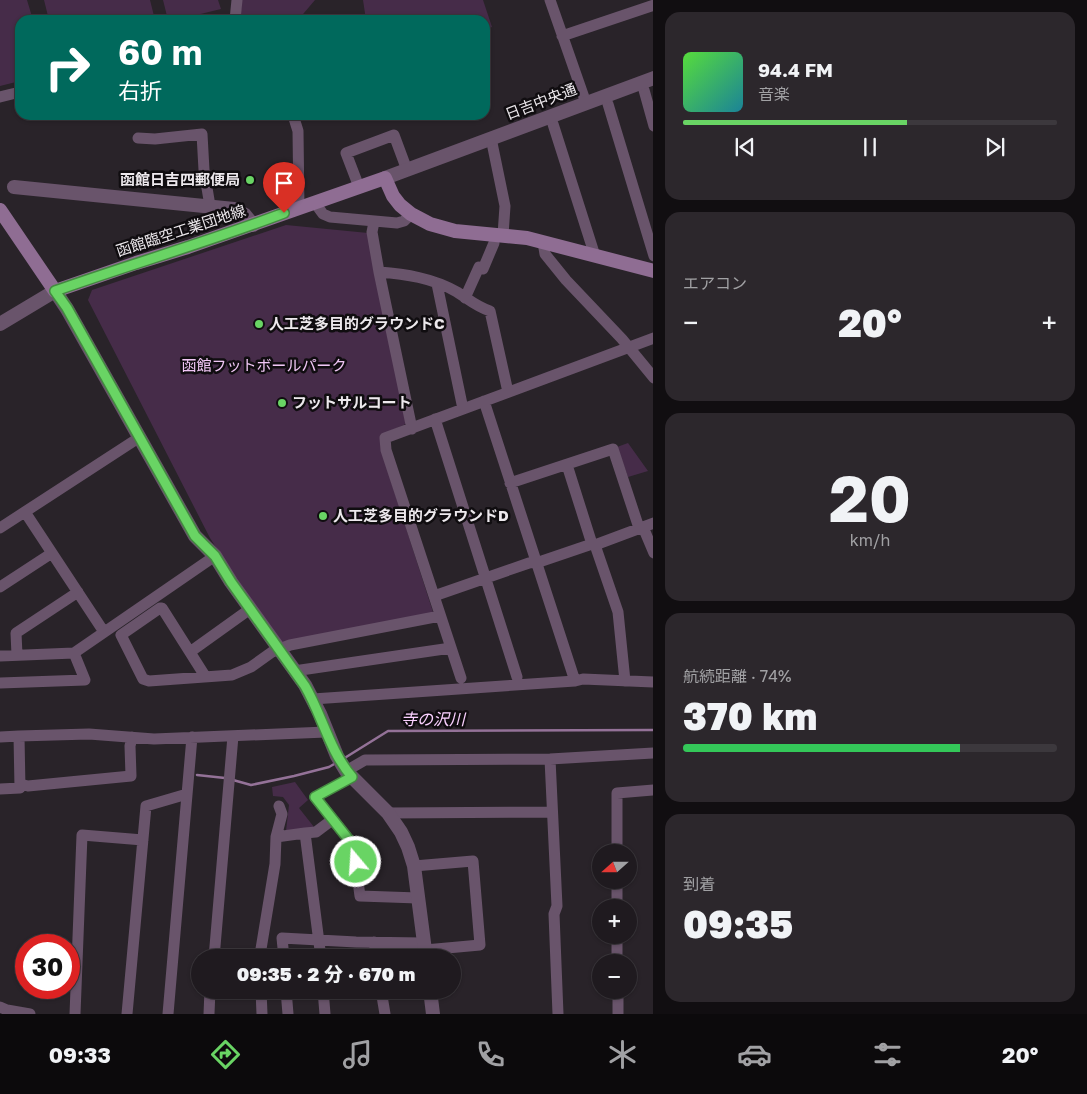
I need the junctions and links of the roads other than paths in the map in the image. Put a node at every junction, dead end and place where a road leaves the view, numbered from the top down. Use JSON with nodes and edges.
{"nodes":[{"id":1,"x":237,"y":0,"type":"edge"},
{"id":2,"x":550,"y":0,"type":"edge"},
{"id":3,"x":653,"y":5,"type":"edge"},
{"id":4,"x":236,"y":15,"type":"edge"},
{"id":5,"x":562,"y":36,"type":"junction"},
{"id":6,"x":653,"y":78,"type":"edge"},
{"id":7,"x":644,"y":90,"type":"dead end"},
{"id":8,"x":15,"y":93,"type":"edge"},
{"id":9,"x":0,"y":97,"type":"edge"},
{"id":10,"x":586,"y":103,"type":"junction"},
{"id":11,"x":608,"y":104,"type":"dead end"},
{"id":12,"x":295,"y":120,"type":"edge"},
{"id":13,"x":553,"y":124,"type":"dead end"},
{"id":14,"x":653,"y":126,"type":"edge"},
{"id":15,"x":138,"y":138,"type":"dead end"},
{"id":16,"x":491,"y":138,"type":"junction"},
{"id":17,"x":407,"y":170,"type":"junction"},
{"id":18,"x":385,"y":178,"type":"junction"},
{"id":19,"x":14,"y":187,"type":"dead end"},
{"id":20,"x":359,"y":187,"type":"junction"},
{"id":21,"x":315,"y":203,"type":"junction"},
{"id":22,"x":210,"y":206,"type":"junction"},
{"id":23,"x":299,"y":208,"type":"junction"},
{"id":24,"x":0,"y":210,"type":"edge"},
{"id":25,"x":411,"y":214,"type":"junction"},
{"id":26,"x":374,"y":222,"type":"junction"},
{"id":27,"x":253,"y":225,"type":"junction"},
{"id":28,"x":499,"y":239,"type":"junction"},
{"id":29,"x":543,"y":242,"type":"junction"},
{"id":30,"x":595,"y":256,"type":"junction"},
{"id":31,"x":653,"y":256,"type":"edge"},
{"id":32,"x":653,"y":270,"type":"edge"},
{"id":33,"x":379,"y":272,"type":"junction"},
{"id":34,"x":436,"y":284,"type":"junction"},
{"id":35,"x":55,"y":291,"type":"junction"},
{"id":36,"x":465,"y":298,"type":"junction"},
{"id":37,"x":0,"y":324,"type":"edge"},
{"id":38,"x":653,"y":338,"type":"edge"},
{"id":39,"x":629,"y":348,"type":"junction"},
{"id":40,"x":653,"y":378,"type":"edge"},
{"id":41,"x":508,"y":392,"type":"junction"},
{"id":42,"x":484,"y":401,"type":"junction"},
{"id":43,"x":463,"y":409,"type":"junction"},
{"id":44,"x":435,"y":420,"type":"junction"},
{"id":45,"x":412,"y":428,"type":"junction"},
{"id":46,"x":140,"y":437,"type":"junction"},
{"id":47,"x":567,"y":465,"type":"junction"},
{"id":48,"x":510,"y":483,"type":"junction"},
{"id":49,"x":25,"y":512,"type":"junction"},
{"id":50,"x":645,"y":526,"type":"edge"},
{"id":51,"x":0,"y":528,"type":"edge"},
{"id":52,"x":593,"y":544,"type":"junction"},
{"id":53,"x":52,"y":553,"type":"junction"},
{"id":54,"x":653,"y":553,"type":"edge"},
{"id":55,"x":215,"y":556,"type":"junction"},
{"id":56,"x":536,"y":562,"type":"junction"},
{"id":57,"x":485,"y":578,"type":"junction"},
{"id":58,"x":0,"y":587,"type":"edge"},
{"id":59,"x":78,"y":592,"type":"junction"},
{"id":60,"x":434,"y":596,"type":"junction"},
{"id":61,"x":250,"y":609,"type":"junction"},
{"id":62,"x":440,"y":616,"type":"junction"},
{"id":63,"x":104,"y":632,"type":"junction"},
{"id":64,"x":451,"y":648,"type":"junction"},
{"id":65,"x":279,"y":650,"type":"junction"},
{"id":66,"x":190,"y":652,"type":"junction"},
{"id":67,"x":74,"y":653,"type":"junction"},
{"id":68,"x":17,"y":655,"type":"junction"},
{"id":69,"x":0,"y":656,"type":"edge"},
{"id":70,"x":294,"y":671,"type":"junction"},
{"id":71,"x":206,"y":676,"type":"junction"},
{"id":72,"x":517,"y":677,"type":"dead end"},
{"id":73,"x":461,"y":678,"type":"dead end"},
{"id":74,"x":575,"y":681,"type":"junction"},
{"id":75,"x":625,"y":681,"type":"junction"},
{"id":76,"x":653,"y":682,"type":"edge"},
{"id":77,"x":0,"y":683,"type":"edge"},
{"id":78,"x":313,"y":699,"type":"junction"},
{"id":79,"x":326,"y":732,"type":"junction"},
{"id":80,"x":19,"y":736,"type":"junction"},
{"id":81,"x":233,"y":736,"type":"junction"},
{"id":82,"x":0,"y":737,"type":"edge"},
{"id":83,"x":192,"y":737,"type":"junction"},
{"id":84,"x":132,"y":738,"type":"junction"},
{"id":85,"x":653,"y":753,"type":"edge"},
{"id":86,"x":550,"y":759,"type":"junction"},
{"id":87,"x":344,"y":767,"type":"junction"},
{"id":88,"x":20,"y":784,"type":"junction"},
{"id":89,"x":0,"y":789,"type":"edge"},
{"id":90,"x":653,"y":790,"type":"edge"},
{"id":91,"x":187,"y":794,"type":"junction"},
{"id":92,"x":279,"y":806,"type":"dead end"},
{"id":93,"x":552,"y":812,"type":"junction"},
{"id":94,"x":388,"y":813,"type":"junction"},
{"id":95,"x":332,"y":820,"type":"junction"},
{"id":96,"x":305,"y":833,"type":"junction"},
{"id":97,"x":276,"y":837,"type":"junction"},
{"id":98,"x":143,"y":840,"type":"junction"},
{"id":99,"x":617,"y":844,"type":"edge"},
{"id":100,"x":414,"y":866,"type":"junction"},
{"id":101,"x":418,"y":898,"type":"junction"},
{"id":102,"x":319,"y":940,"type":"junction"},
{"id":103,"x":374,"y":942,"type":"junction"},
{"id":104,"x":215,"y":949,"type":"edge"},
{"id":105,"x":261,"y":949,"type":"edge"},
{"id":106,"x":283,"y":949,"type":"edge"},
{"id":107,"x":320,"y":949,"type":"edge"},
{"id":108,"x":375,"y":949,"type":"edge"},
{"id":109,"x":419,"y":949,"type":"edge"},
{"id":110,"x":425,"y":949,"type":"edge"},
{"id":111,"x":436,"y":949,"type":"edge"},
{"id":112,"x":210,"y":999,"type":"edge"},
{"id":113,"x":261,"y":999,"type":"edge"},
{"id":114,"x":287,"y":999,"type":"edge"},
{"id":115,"x":324,"y":999,"type":"edge"},
{"id":116,"x":382,"y":999,"type":"edge"},
{"id":117,"x":431,"y":999,"type":"edge"},
{"id":118,"x":618,"y":999,"type":"edge"},
{"id":119,"x":0,"y":1007,"type":"edge"},
{"id":120,"x":30,"y":1014,"type":"edge"},
{"id":121,"x":75,"y":1014,"type":"edge"},
{"id":122,"x":127,"y":1014,"type":"edge"},
{"id":123,"x":168,"y":1014,"type":"edge"},
{"id":124,"x":209,"y":1014,"type":"edge"},
{"id":125,"x":262,"y":1014,"type":"edge"},
{"id":126,"x":288,"y":1014,"type":"edge"},
{"id":127,"x":326,"y":1014,"type":"edge"},
{"id":128,"x":385,"y":1014,"type":"edge"},
{"id":129,"x":433,"y":1014,"type":"edge"},
{"id":130,"x":558,"y":1014,"type":"edge"},
{"id":131,"x":618,"y":1014,"type":"edge"}],
"edges":[{"from":1,"to":4,"type":"street"},
{"from":2,"to":5,"type":"street"},
{"from":3,"to":5,"type":"street"},
{"from":5,"to":10,"type":"street"},
{"from":6,"to":10,"type":"street","name":"日吉中央通"},
{"from":7,"to":14,"type":"street"},
{"from":8,"to":9,"type":"street"},
{"from":10,"to":16,"type":"street","name":"日吉中央通"},
{"from":11,"to":31,"type":"street"},
{"from":12,"to":23,"type":"street"},
{"from":13,"to":30,"type":"street"},
{"from":15,"to":22,"type":"street"},
{"from":16,"to":17,"type":"street","name":"日吉中央通"},
{"from":16,"to":28,"type":"street"},
{"from":17,"to":18,"type":"street","name":"日吉中央通"},
{"from":17,"to":20,"type":"street"},
{"from":18,"to":20,"type":"main road","name":"函館臨空工業団地線"},
{"from":18,"to":25,"type":"main road"},
{"from":19,"to":22,"type":"street"},
{"from":20,"to":21,"type":"main road","name":"函館臨空工業団地線"},
{"from":21,"to":23,"type":"main road","name":"函館臨空工業団地線"},
{"from":21,"to":26,"type":"street"},
{"from":22,"to":27,"type":"street"},
{"from":23,"to":27,"type":"main road","name":"函館臨空工業団地線"},
{"from":24,"to":35,"type":"main road"},
{"from":25,"to":26,"type":"street"},
{"from":25,"to":28,"type":"main road"},
{"from":26,"to":33,"type":"street"},
{"from":27,"to":35,"type":"main road","name":"函館臨空工業団地線"},
{"from":28,"to":29,"type":"main road"},
{"from":28,"to":36,"type":"street"},
{"from":29,"to":30,"type":"main road"},
{"from":29,"to":39,"type":"street"},
{"from":30,"to":32,"type":"main road"},
{"from":33,"to":34,"type":"street"},
{"from":33,"to":45,"type":"street"},
{"from":34,"to":36,"type":"street"},
{"from":34,"to":43,"type":"street"},
{"from":35,"to":37,"type":"street"},
{"from":35,"to":46,"type":"street"},
{"from":36,"to":41,"type":"street"},
{"from":38,"to":39,"type":"street"},
{"from":39,"to":40,"type":"street"},
{"from":39,"to":41,"type":"street"},
{"from":41,"to":42,"type":"street"},
{"from":42,"to":43,"type":"street"},
{"from":42,"to":48,"type":"street"},
{"from":43,"to":44,"type":"street"},
{"from":44,"to":45,"type":"street"},
{"from":44,"to":57,"type":"street"},
{"from":45,"to":60,"type":"street"},
{"from":46,"to":49,"type":"street"},
{"from":46,"to":55,"type":"street"},
{"from":47,"to":48,"type":"street"},
{"from":47,"to":50,"type":"street"},
{"from":47,"to":52,"type":"street"},
{"from":48,"to":56,"type":"street"},
{"from":49,"to":51,"type":"street"},
{"from":49,"to":53,"type":"street"},
{"from":50,"to":52,"type":"street"},
{"from":50,"to":54,"type":"street"},
{"from":52,"to":56,"type":"street"},
{"from":52,"to":75,"type":"street"},
{"from":53,"to":58,"type":"street"},
{"from":53,"to":59,"type":"street"},
{"from":55,"to":61,"type":"street"},
{"from":55,"to":63,"type":"street"},
{"from":56,"to":57,"type":"street"},
{"from":56,"to":74,"type":"street"},
{"from":57,"to":60,"type":"street"},
{"from":57,"to":72,"type":"street"},
{"from":59,"to":63,"type":"street"},
{"from":59,"to":68,"type":"street"},
{"from":60,"to":62,"type":"street"},
{"from":61,"to":65,"type":"street"},
{"from":61,"to":66,"type":"street"},
{"from":62,"to":64,"type":"street"},
{"from":62,"to":65,"type":"street"},
{"from":63,"to":67,"type":"street"},
{"from":64,"to":70,"type":"street"},
{"from":64,"to":73,"type":"street"},
{"from":65,"to":70,"type":"street"},
{"from":65,"to":71,"type":"street"},
{"from":66,"to":71,"type":"street"},
{"from":66,"to":71,"type":"street"},
{"from":67,"to":68,"type":"street"},
{"from":67,"to":77,"type":"street"},
{"from":68,"to":69,"type":"street"},
{"from":70,"to":78,"type":"street"},
{"from":74,"to":75,"type":"street"},
{"from":74,"to":78,"type":"street"},
{"from":75,"to":76,"type":"street"},
{"from":78,"to":79,"type":"street"},
{"from":79,"to":81,"type":"street"},
{"from":79,"to":87,"type":"street"},
{"from":80,"to":82,"type":"street"},
{"from":80,"to":84,"type":"street"},
{"from":80,"to":88,"type":"street"},
{"from":81,"to":83,"type":"street"},
{"from":81,"to":104,"type":"street"},
{"from":83,"to":84,"type":"street"},
{"from":83,"to":91,"type":"street"},
{"from":84,"to":88,"type":"street"},
{"from":85,"to":86,"type":"street"},
{"from":86,"to":87,"type":"street"},
{"from":86,"to":93,"type":"street"},
{"from":87,"to":94,"type":"street"},
{"from":87,"to":95,"type":"street"},
{"from":88,"to":89,"type":"street"},
{"from":90,"to":99,"type":"street"},
{"from":91,"to":98,"type":"street"},
{"from":91,"to":123,"type":"street"},
{"from":92,"to":97,"type":"street"},
{"from":93,"to":94,"type":"street"},
{"from":93,"to":130,"type":"street"},
{"from":94,"to":100,"type":"street"},
{"from":95,"to":96,"type":"street"},
{"from":95,"to":101,"type":"street"},
{"from":96,"to":97,"type":"street"},
{"from":96,"to":102,"type":"street"},
{"from":97,"to":105,"type":"street"},
{"from":98,"to":121,"type":"street"},
{"from":98,"to":122,"type":"street"},
{"from":100,"to":101,"type":"street"},
{"from":100,"to":111,"type":"street"},
{"from":101,"to":110,"type":"street"},
{"from":102,"to":103,"type":"street"},
{"from":102,"to":106,"type":"street"},
{"from":102,"to":107,"type":"street"},
{"from":103,"to":108,"type":"street"},
{"from":103,"to":109,"type":"street"},
{"from":112,"to":124,"type":"street"},
{"from":113,"to":125,"type":"street"},
{"from":114,"to":126,"type":"street"},
{"from":115,"to":127,"type":"street"},
{"from":116,"to":128,"type":"street"},
{"from":117,"to":129,"type":"street"},
{"from":118,"to":131,"type":"street"},
{"from":119,"to":120,"type":"street"}]}
